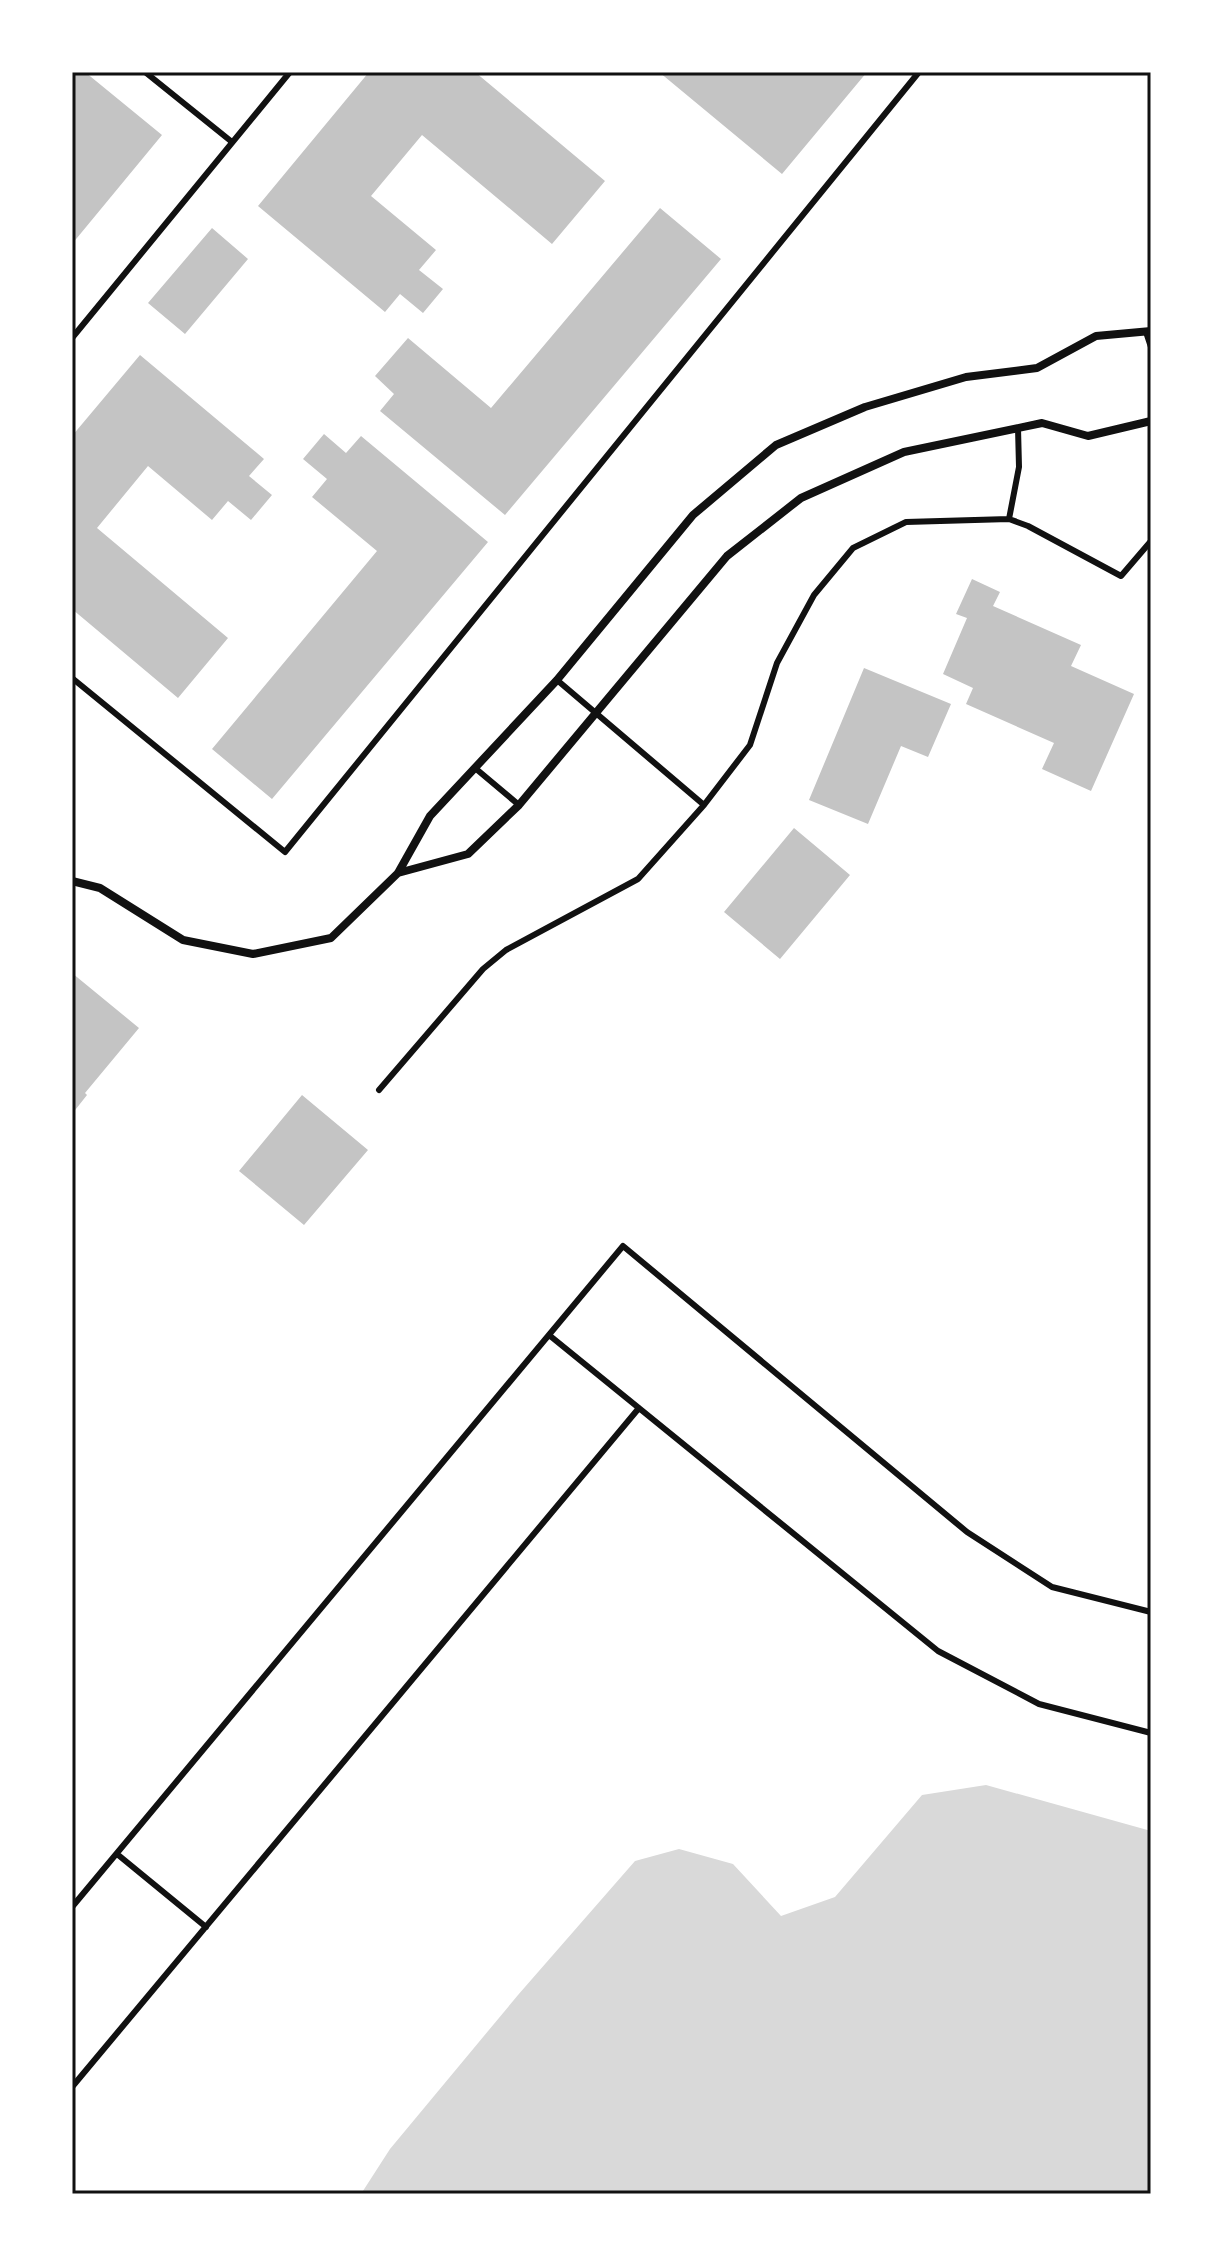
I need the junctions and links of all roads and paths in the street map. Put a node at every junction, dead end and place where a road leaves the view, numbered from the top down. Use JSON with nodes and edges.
{"nodes":[{"id":1,"x":145,"y":72,"type":"edge"},
{"id":2,"x":290,"y":72,"type":"edge"},
{"id":3,"x":919,"y":72,"type":"edge"},
{"id":4,"x":232,"y":142,"type":"junction"},
{"id":5,"x":1148,"y":332,"type":"edge"},
{"id":6,"x":72,"y":338,"type":"edge"},
{"id":7,"x":1151,"y":347,"type":"edge"},
{"id":8,"x":1151,"y":421,"type":"edge"},
{"id":9,"x":1018,"y":428,"type":"junction"},
{"id":10,"x":1009,"y":519,"type":"junction"},
{"id":11,"x":1151,"y":541,"type":"edge"},
{"id":12,"x":72,"y":678,"type":"edge"},
{"id":13,"x":557,"y":680,"type":"junction"},
{"id":14,"x":596,"y":713,"type":"junction"},
{"id":15,"x":475,"y":768,"type":"junction"},
{"id":16,"x":519,"y":805,"type":"junction"},
{"id":17,"x":704,"y":805,"type":"junction"},
{"id":18,"x":398,"y":873,"type":"junction"},
{"id":19,"x":72,"y":881,"type":"edge"},
{"id":20,"x":379,"y":1090,"type":"dead end"},
{"id":21,"x":549,"y":1335,"type":"junction"},
{"id":22,"x":639,"y":1408,"type":"junction"},
{"id":23,"x":1151,"y":1612,"type":"edge"},
{"id":24,"x":1151,"y":1733,"type":"edge"},
{"id":25,"x":117,"y":1854,"type":"junction"},
{"id":26,"x":72,"y":1907,"type":"edge"},
{"id":27,"x":206,"y":1927,"type":"junction"},
{"id":28,"x":72,"y":2087,"type":"edge"}],
"edges":[{"from":1,"to":4,"type":"lane"},
{"from":2,"to":4,"type":"lane"},
{"from":3,"to":12,"type":"lane"},
{"from":4,"to":6,"type":"lane"},
{"from":5,"to":7,"type":"lane"},
{"from":5,"to":13,"type":"street"},
{"from":8,"to":9,"type":"street"},
{"from":9,"to":10,"type":"lane"},
{"from":9,"to":14,"type":"street"},
{"from":10,"to":11,"type":"lane"},
{"from":10,"to":17,"type":"lane"},
{"from":13,"to":14,"type":"lane"},
{"from":13,"to":15,"type":"street"},
{"from":14,"to":16,"type":"street"},
{"from":14,"to":17,"type":"lane"},
{"from":15,"to":16,"type":"lane"},
{"from":15,"to":18,"type":"street"},
{"from":16,"to":18,"type":"street"},
{"from":17,"to":20,"type":"lane"},
{"from":18,"to":19,"type":"street"},
{"from":21,"to":22,"type":"lane"},
{"from":21,"to":23,"type":"lane"},
{"from":21,"to":25,"type":"lane"},
{"from":22,"to":24,"type":"lane"},
{"from":22,"to":27,"type":"lane"},
{"from":25,"to":26,"type":"lane"},
{"from":25,"to":27,"type":"lane"},
{"from":27,"to":28,"type":"lane"}]}
